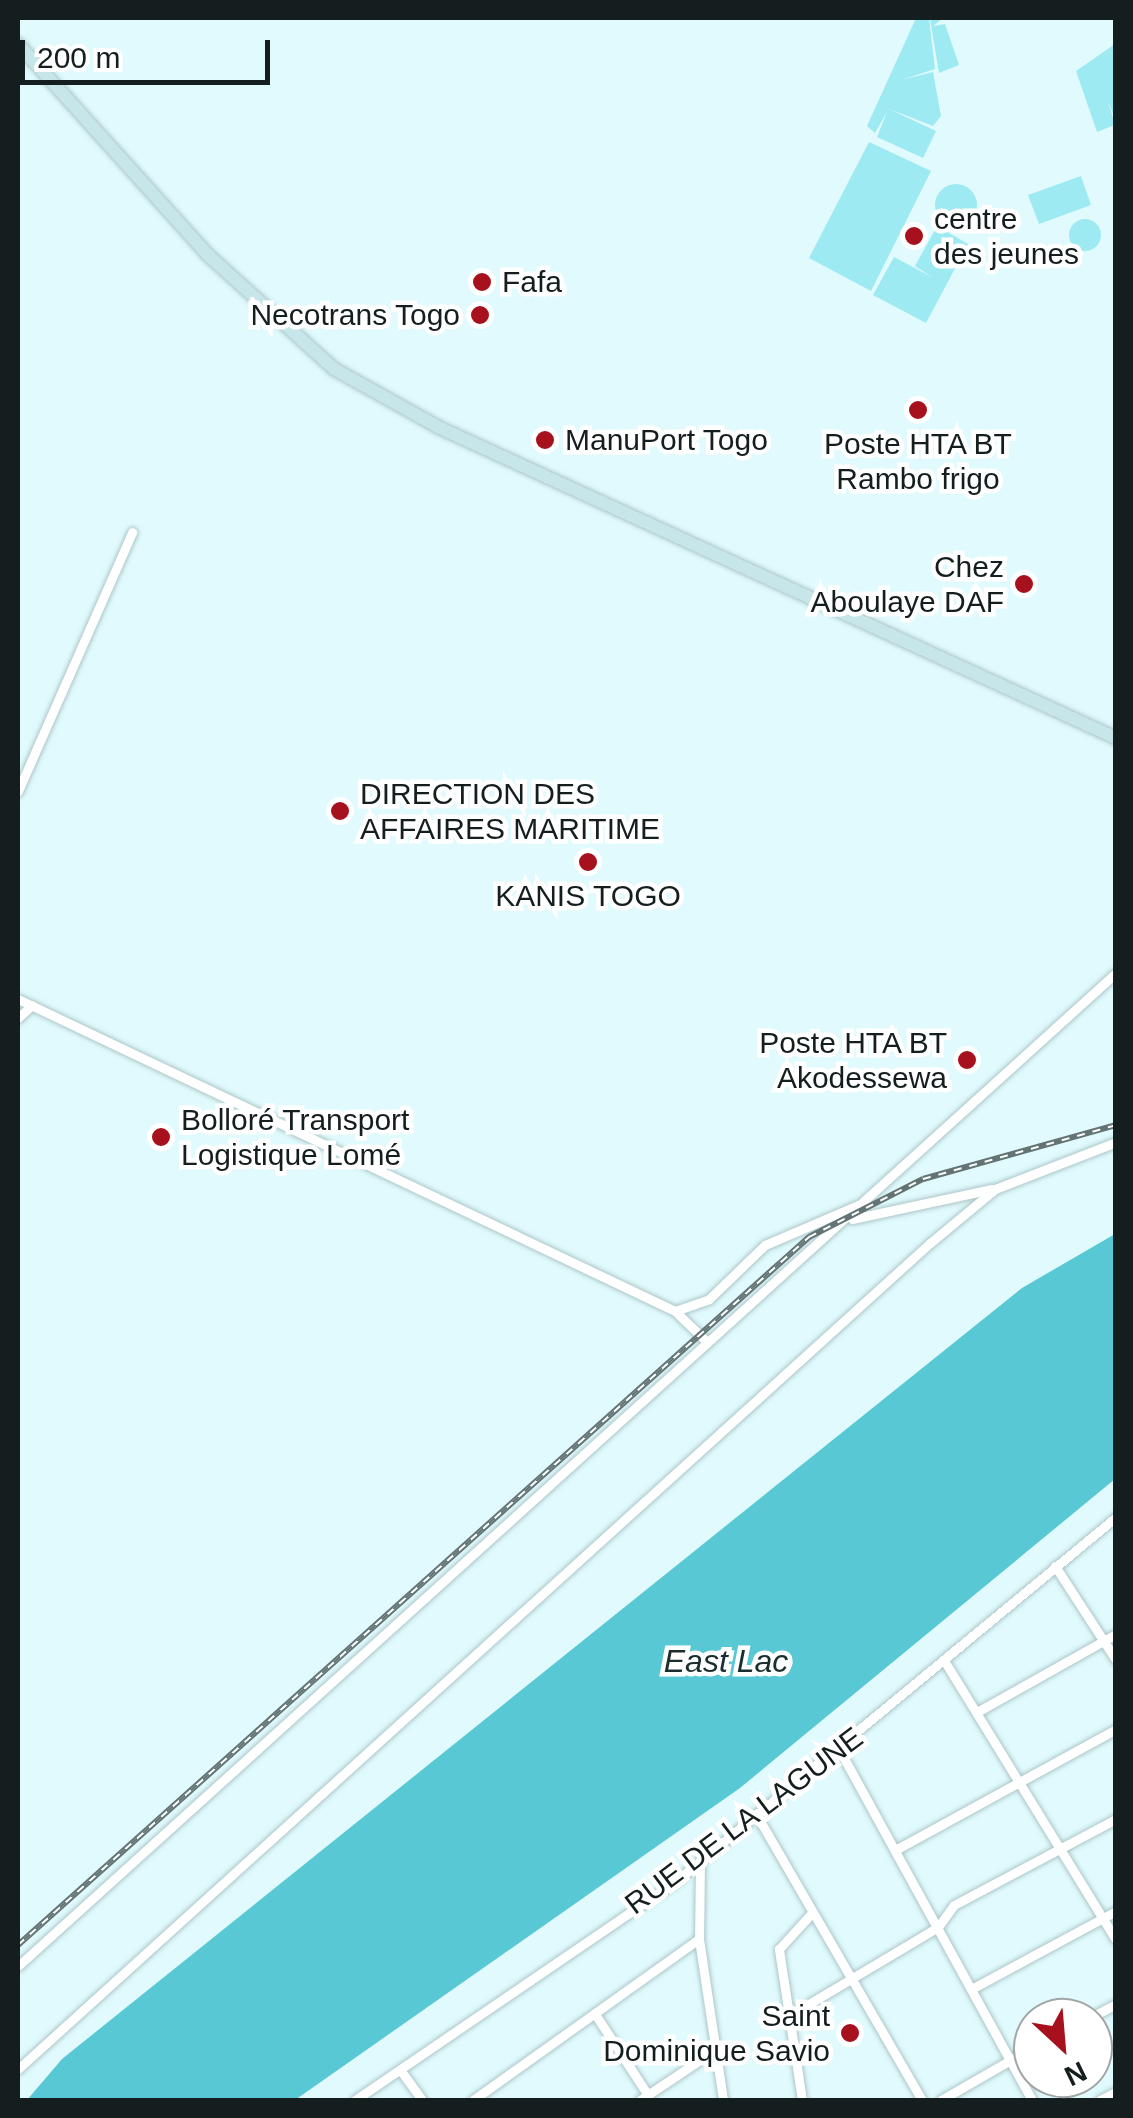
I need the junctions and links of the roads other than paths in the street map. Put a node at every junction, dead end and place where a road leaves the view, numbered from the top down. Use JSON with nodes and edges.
{"nodes":[{"id":1,"x":18,"y":44,"type":"edge"},
{"id":2,"x":132,"y":532,"type":"dead end"},
{"id":3,"x":1116,"y":738,"type":"edge"},
{"id":4,"x":18,"y":791,"type":"edge"},
{"id":5,"x":1116,"y":973,"type":"edge"},
{"id":6,"x":18,"y":998,"type":"edge"},
{"id":7,"x":32,"y":1005,"type":"junction"},
{"id":8,"x":18,"y":1018,"type":"edge"},
{"id":9,"x":1116,"y":1142,"type":"edge"},
{"id":10,"x":995,"y":1189,"type":"junction"},
{"id":11,"x":868,"y":1201,"type":"junction"},
{"id":12,"x":850,"y":1219,"type":"junction"},
{"id":13,"x":675,"y":1310,"type":"junction"},
{"id":14,"x":707,"y":1342,"type":"junction"},
{"id":15,"x":1116,"y":1517,"type":"edge"},
{"id":16,"x":1056,"y":1566,"type":"junction"},
{"id":17,"x":1116,"y":1634,"type":"edge"},
{"id":18,"x":1103,"y":1641,"type":"junction"},
{"id":19,"x":1116,"y":1660,"type":"edge"},
{"id":20,"x":945,"y":1662,"type":"junction"},
{"id":21,"x":977,"y":1712,"type":"junction"},
{"id":22,"x":1116,"y":1729,"type":"edge"},
{"id":23,"x":840,"y":1750,"type":"junction"},
{"id":24,"x":1018,"y":1780,"type":"junction"},
{"id":25,"x":756,"y":1814,"type":"junction"},
{"id":26,"x":1116,"y":1819,"type":"edge"},
{"id":27,"x":1062,"y":1845,"type":"junction"},
{"id":28,"x":897,"y":1849,"type":"junction"},
{"id":29,"x":700,"y":1862,"type":"junction"},
{"id":30,"x":1116,"y":1910,"type":"edge"},
{"id":31,"x":811,"y":1914,"type":"junction"},
{"id":32,"x":1102,"y":1917,"type":"junction"},
{"id":33,"x":938,"y":1928,"type":"junction"},
{"id":34,"x":699,"y":1939,"type":"junction"},
{"id":35,"x":1116,"y":1940,"type":"edge"},
{"id":36,"x":18,"y":1966,"type":"edge"},
{"id":37,"x":849,"y":1979,"type":"junction"},
{"id":38,"x":975,"y":1988,"type":"junction"},
{"id":39,"x":595,"y":2014,"type":"junction"},
{"id":40,"x":787,"y":2016,"type":"junction"},
{"id":41,"x":718,"y":2048,"type":"junction"},
{"id":42,"x":1013,"y":2057,"type":"edge"},
{"id":43,"x":1008,"y":2060,"type":"junction"},
{"id":44,"x":18,"y":2069,"type":"edge"},
{"id":45,"x":401,"y":2071,"type":"junction"},
{"id":46,"x":1116,"y":2092,"type":"edge"},
{"id":47,"x":644,"y":2098,"type":"edge"},
{"id":48,"x":355,"y":2100,"type":"edge"},
{"id":49,"x":422,"y":2100,"type":"edge"},
{"id":50,"x":473,"y":2100,"type":"edge"},
{"id":51,"x":723,"y":2100,"type":"edge"},
{"id":52,"x":802,"y":2100,"type":"edge"},
{"id":53,"x":922,"y":2100,"type":"edge"},
{"id":54,"x":941,"y":2100,"type":"edge"},
{"id":55,"x":1032,"y":2100,"type":"edge"},
{"id":56,"x":1100,"y":2100,"type":"edge"}],
"edges":[{"from":1,"to":3,"type":"main road"},
{"from":2,"to":4,"type":"street"},
{"from":5,"to":11,"type":"street"},
{"from":6,"to":7,"type":"street"},
{"from":7,"to":8,"type":"street"},
{"from":7,"to":13,"type":"street"},
{"from":9,"to":10,"type":"street"},
{"from":10,"to":12,"type":"street"},
{"from":10,"to":44,"type":"street"},
{"from":11,"to":12,"type":"street"},
{"from":11,"to":13,"type":"street"},
{"from":12,"to":14,"type":"street"},
{"from":13,"to":14,"type":"street"},
{"from":14,"to":36,"type":"street"},
{"from":15,"to":16,"type":"street","name":"RUE DE LA LAGUNE"},
{"from":16,"to":18,"type":"street"},
{"from":16,"to":20,"type":"street","name":"RUE DE LA LAGUNE"},
{"from":17,"to":18,"type":"street"},
{"from":18,"to":19,"type":"street"},
{"from":18,"to":21,"type":"street"},
{"from":20,"to":21,"type":"street"},
{"from":20,"to":23,"type":"street","name":"RUE DE LA LAGUNE"},
{"from":21,"to":24,"type":"street"},
{"from":22,"to":24,"type":"street"},
{"from":23,"to":25,"type":"street","name":"RUE DE LA LAGUNE"},
{"from":23,"to":28,"type":"street"},
{"from":24,"to":27,"type":"street"},
{"from":24,"to":28,"type":"street"},
{"from":25,"to":29,"type":"street","name":"RUE DE LA LAGUNE"},
{"from":25,"to":31,"type":"street"},
{"from":26,"to":27,"type":"street"},
{"from":27,"to":32,"type":"street"},
{"from":27,"to":33,"type":"street"},
{"from":28,"to":33,"type":"street"},
{"from":29,"to":34,"type":"street"},
{"from":29,"to":45,"type":"street","name":"RUE DE LA LAGUNE"},
{"from":30,"to":32,"type":"street"},
{"from":31,"to":37,"type":"street"},
{"from":31,"to":40,"type":"street"},
{"from":32,"to":35,"type":"street"},
{"from":32,"to":38,"type":"street"},
{"from":33,"to":37,"type":"street"},
{"from":33,"to":38,"type":"street"},
{"from":34,"to":39,"type":"street"},
{"from":34,"to":41,"type":"street"},
{"from":37,"to":40,"type":"street"},
{"from":37,"to":53,"type":"street"},
{"from":38,"to":43,"type":"street"},
{"from":39,"to":47,"type":"street"},
{"from":39,"to":50,"type":"street"},
{"from":40,"to":52,"type":"street"},
{"from":41,"to":47,"type":"street"},
{"from":41,"to":51,"type":"street"},
{"from":42,"to":43,"type":"street"},
{"from":43,"to":54,"type":"street"},
{"from":43,"to":55,"type":"street"},
{"from":45,"to":48,"type":"street","name":"RUE DE LA LAGUNE"},
{"from":45,"to":49,"type":"street"},
{"from":46,"to":56,"type":"street"}]}
